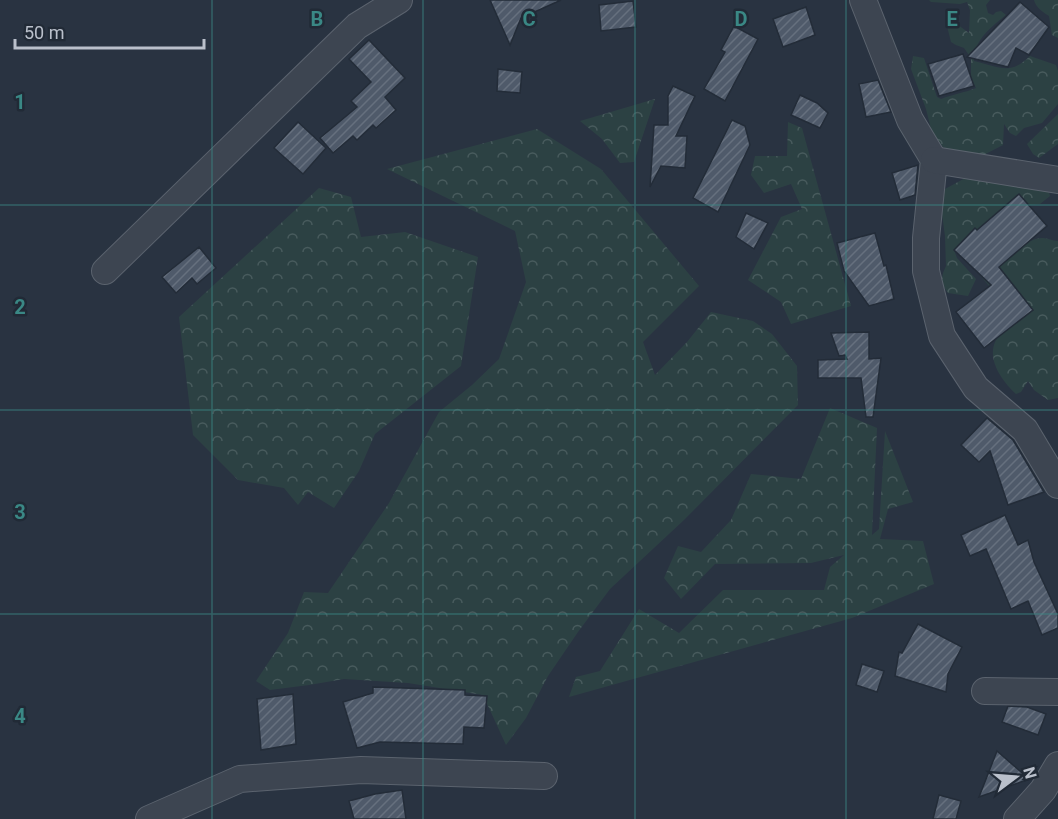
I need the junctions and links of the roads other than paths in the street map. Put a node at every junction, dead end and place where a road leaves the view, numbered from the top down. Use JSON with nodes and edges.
{"nodes":[{"id":1,"x":399,"y":0,"type":"edge"},
{"id":2,"x":863,"y":0,"type":"edge"},
{"id":3,"x":934,"y":160,"type":"junction"},
{"id":4,"x":1058,"y":180,"type":"edge"},
{"id":5,"x":105,"y":271,"type":"dead end"},
{"id":6,"x":1058,"y":485,"type":"edge"},
{"id":7,"x":985,"y":691,"type":"dead end"},
{"id":8,"x":1058,"y":692,"type":"edge"},
{"id":9,"x":1058,"y":765,"type":"edge"},
{"id":10,"x":544,"y":776,"type":"dead end"},
{"id":11,"x":148,"y":819,"type":"edge"},
{"id":12,"x":1017,"y":819,"type":"edge"}],
"edges":[{"from":1,"to":5,"type":"street"},
{"from":2,"to":3,"type":"street"},
{"from":3,"to":4,"type":"street"},
{"from":3,"to":6,"type":"street"},
{"from":7,"to":8,"type":"street"},
{"from":9,"to":12,"type":"street"},
{"from":10,"to":11,"type":"street"}]}
